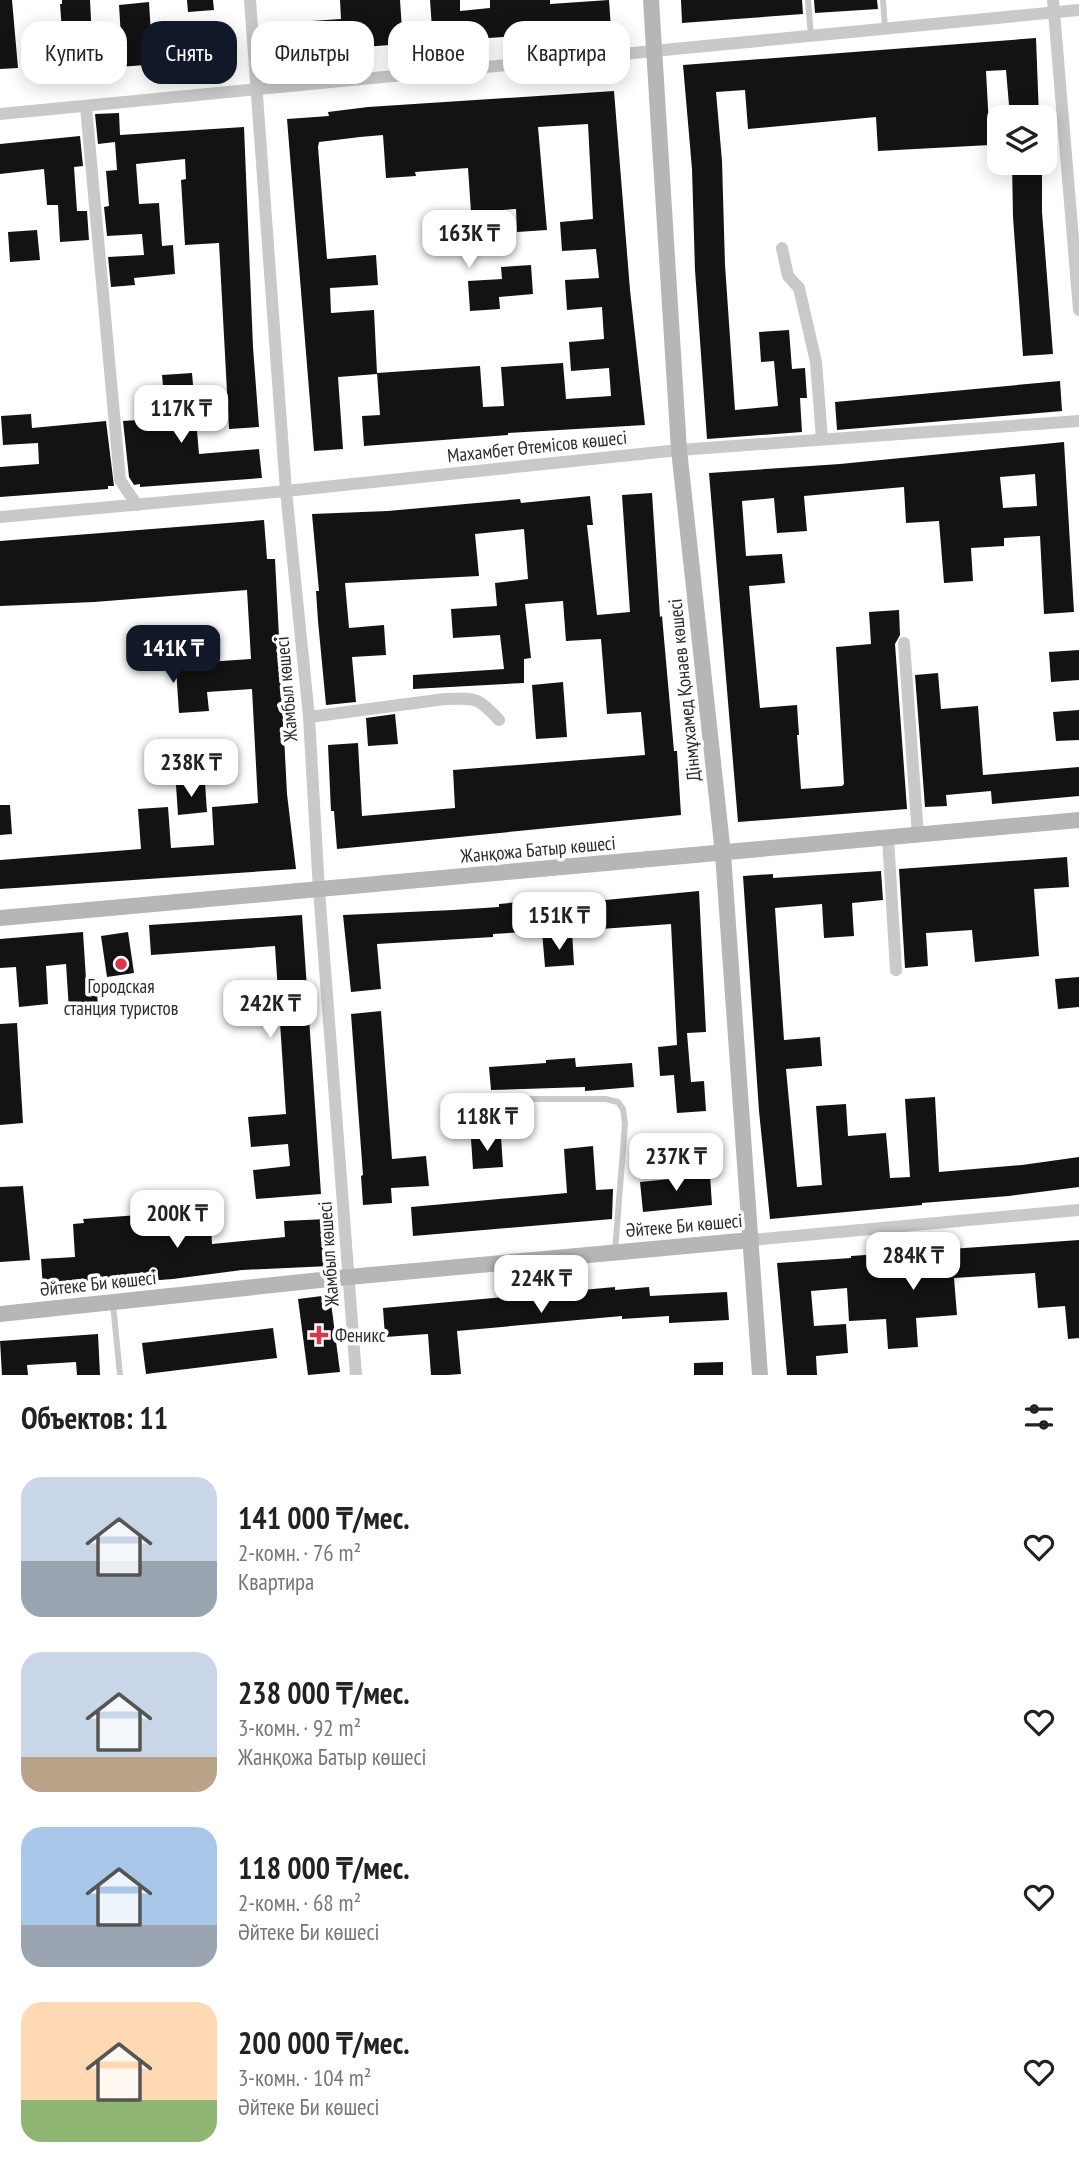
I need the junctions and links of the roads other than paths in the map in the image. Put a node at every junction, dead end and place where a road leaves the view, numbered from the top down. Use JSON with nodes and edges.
{"nodes":[{"id":1,"x":250,"y":0,"type":"edge"},
{"id":2,"x":651,"y":0,"type":"edge"},
{"id":3,"x":808,"y":0,"type":"edge"},
{"id":4,"x":883,"y":0,"type":"edge"},
{"id":5,"x":1053,"y":6,"type":"edge"},
{"id":6,"x":1079,"y":10,"type":"edge"},
{"id":7,"x":885,"y":29,"type":"junction"},
{"id":8,"x":811,"y":36,"type":"junction"},
{"id":9,"x":655,"y":51,"type":"junction"},
{"id":10,"x":257,"y":90,"type":"junction"},
{"id":11,"x":86,"y":107,"type":"junction"},
{"id":12,"x":0,"y":114,"type":"edge"},
{"id":13,"x":1075,"y":206,"type":"edge"},
{"id":14,"x":782,"y":248,"type":"dead end"},
{"id":15,"x":1079,"y":310,"type":"edge"},
{"id":16,"x":1079,"y":421,"type":"edge"},
{"id":17,"x":822,"y":439,"type":"junction"},
{"id":18,"x":679,"y":450,"type":"junction"},
{"id":19,"x":286,"y":491,"type":"junction"},
{"id":20,"x":137,"y":505,"type":"junction"},
{"id":21,"x":0,"y":517,"type":"edge"},
{"id":22,"x":904,"y":643,"type":"dead end"},
{"id":23,"x":309,"y":717,"type":"junction"},
{"id":24,"x":499,"y":720,"type":"dead end"},
{"id":25,"x":1079,"y":820,"type":"edge"},
{"id":26,"x":918,"y":836,"type":"junction"},
{"id":27,"x":888,"y":838,"type":"junction"},
{"id":28,"x":723,"y":854,"type":"junction"},
{"id":29,"x":319,"y":890,"type":"junction"},
{"id":30,"x":0,"y":918,"type":"edge"},
{"id":31,"x":896,"y":970,"type":"dead end"},
{"id":32,"x":509,"y":1099,"type":"dead end"},
{"id":33,"x":1079,"y":1210,"type":"edge"},
{"id":34,"x":751,"y":1240,"type":"junction"},
{"id":35,"x":614,"y":1253,"type":"junction"},
{"id":36,"x":349,"y":1277,"type":"junction"},
{"id":37,"x":113,"y":1304,"type":"junction"},
{"id":38,"x":0,"y":1314,"type":"edge"},
{"id":39,"x":120,"y":1375,"type":"edge"},
{"id":40,"x":356,"y":1375,"type":"edge"},
{"id":41,"x":760,"y":1375,"type":"edge"}],
"edges":[{"from":1,"to":10,"type":"street","name":"Жамбыл көшесі"},
{"from":2,"to":9,"type":"street","name":"Дінмұхамед Қонаев көшесі"},
{"from":3,"to":8,"type":"lane"},
{"from":4,"to":7,"type":"lane"},
{"from":5,"to":6,"type":"street"},
{"from":5,"to":7,"type":"street"},
{"from":5,"to":13,"type":"street"},
{"from":7,"to":8,"type":"street"},
{"from":8,"to":9,"type":"street"},
{"from":9,"to":10,"type":"street"},
{"from":9,"to":18,"type":"street","name":"Дінмұхамед Қонаев көшесі"},
{"from":10,"to":11,"type":"street"},
{"from":10,"to":19,"type":"street","name":"Жамбыл көшесі"},
{"from":11,"to":12,"type":"street"},
{"from":11,"to":20,"type":"street"},
{"from":13,"to":15,"type":"street"},
{"from":14,"to":17,"type":"street"},
{"from":16,"to":17,"type":"street","name":"Махамбет Өтемісов көшесі"},
{"from":17,"to":18,"type":"street","name":"Махамбет Өтемісов көшесі"},
{"from":18,"to":19,"type":"street","name":"Махамбет Өтемісов көшесі"},
{"from":18,"to":28,"type":"street","name":"Дінмұхамед Қонаев көшесі"},
{"from":19,"to":20,"type":"street","name":"Махамбет Өтемісов көшесі"},
{"from":19,"to":23,"type":"street","name":"Жамбыл көшесі"},
{"from":20,"to":21,"type":"street","name":"Махамбет Өтемісов көшесі"},
{"from":22,"to":26,"type":"street"},
{"from":23,"to":24,"type":"street"},
{"from":23,"to":29,"type":"street","name":"Жамбыл көшесі"},
{"from":25,"to":26,"type":"street","name":"Жанқожа Батыр көшесі"},
{"from":26,"to":27,"type":"street","name":"Жанқожа Батыр көшесі"},
{"from":27,"to":28,"type":"street","name":"Жанқожа Батыр көшесі"},
{"from":27,"to":31,"type":"street"},
{"from":28,"to":29,"type":"street","name":"Жанқожа Батыр көшесі"},
{"from":28,"to":34,"type":"street","name":"Дінмұхамед Қонаев көшесі"},
{"from":29,"to":30,"type":"street","name":"Жанқожа Батыр көшесі"},
{"from":29,"to":36,"type":"street","name":"Жамбыл көшесі"},
{"from":32,"to":35,"type":"lane"},
{"from":33,"to":34,"type":"street","name":"Әйтеке Би көшесі"},
{"from":34,"to":35,"type":"street","name":"Әйтеке Би көшесі"},
{"from":34,"to":41,"type":"street","name":"Дінмұхамед Қонаев көшесі"},
{"from":35,"to":36,"type":"street","name":"Әйтеке Би көшесі"},
{"from":36,"to":37,"type":"street","name":"Әйтеке Би көшесі"},
{"from":36,"to":40,"type":"street","name":"Жамбыл көшесі"},
{"from":37,"to":38,"type":"street","name":"Әйтеке Би көшесі"},
{"from":37,"to":39,"type":"lane"}]}
